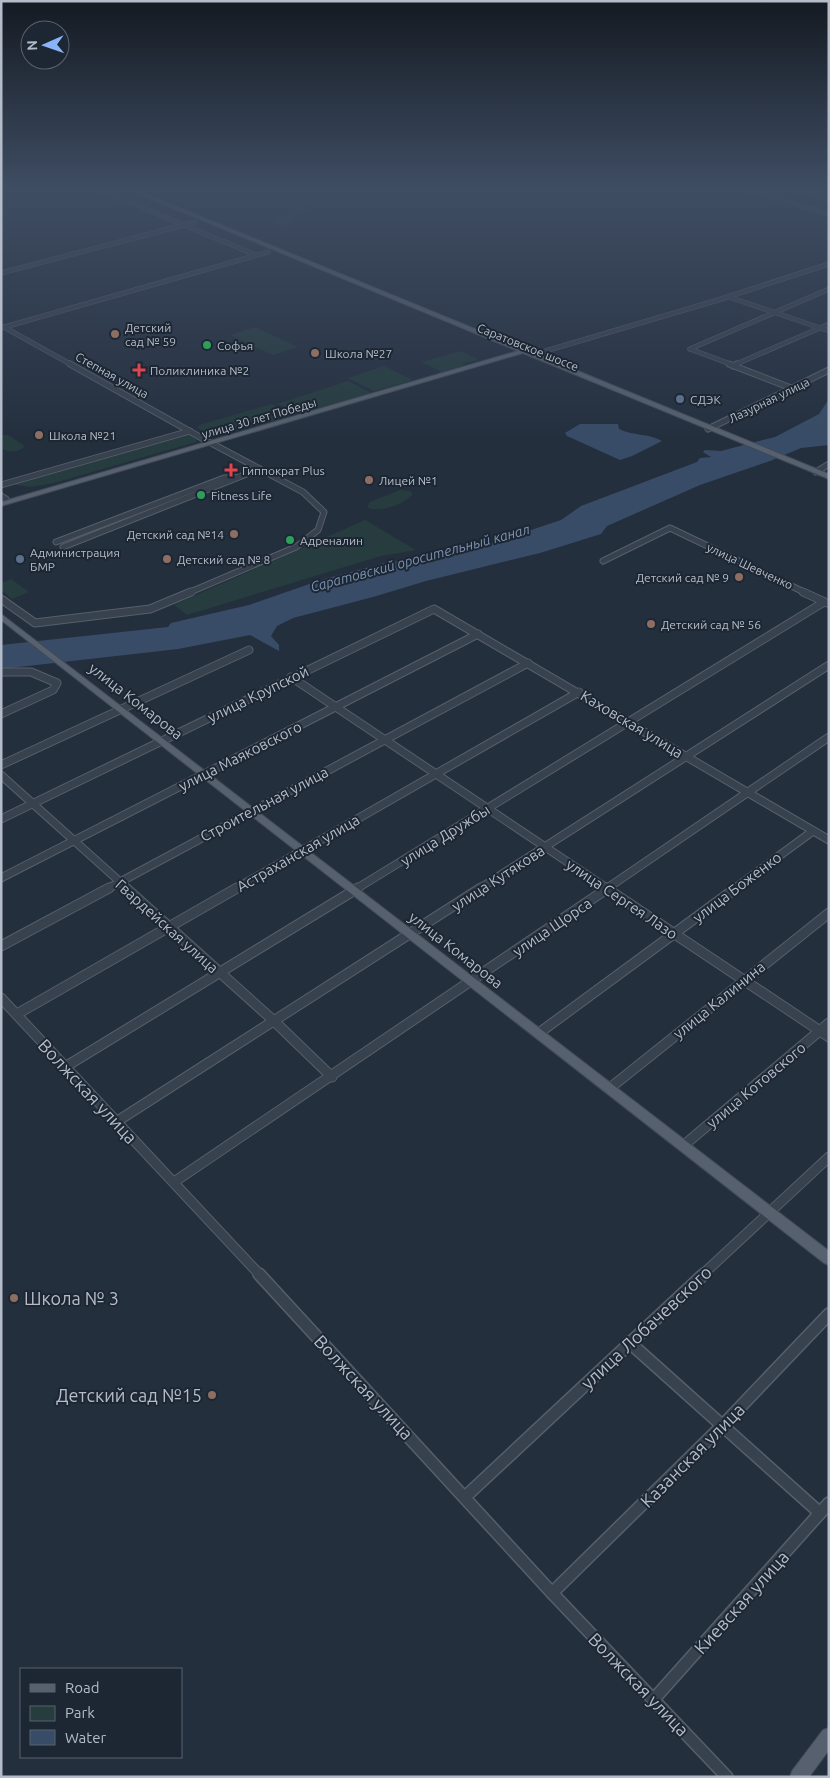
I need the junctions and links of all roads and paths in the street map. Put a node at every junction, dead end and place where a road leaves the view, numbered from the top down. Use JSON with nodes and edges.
{"nodes":[{"id":1,"x":193,"y":273,"type":"edge"},
{"id":2,"x":321,"y":273,"type":"edge"},
{"id":3,"x":332,"y":273,"type":"edge"},
{"id":4,"x":802,"y":273,"type":"edge"},
{"id":5,"x":829,"y":288,"type":"edge"},
{"id":6,"x":729,"y":297,"type":"junction"},
{"id":7,"x":774,"y":312,"type":"junction"},
{"id":8,"x":428,"y":313,"type":"junction"},
{"id":9,"x":422,"y":315,"type":"junction"},
{"id":10,"x":829,"y":324,"type":"edge"},
{"id":11,"x":2,"y":327,"type":"edge"},
{"id":12,"x":820,"y":327,"type":"junction"},
{"id":13,"x":829,"y":331,"type":"edge"},
{"id":14,"x":518,"y":353,"type":"junction"},
{"id":15,"x":532,"y":355,"type":"junction"},
{"id":16,"x":732,"y":366,"type":"junction"},
{"id":17,"x":829,"y":370,"type":"edge"},
{"id":18,"x":791,"y":388,"type":"junction"},
{"id":19,"x":679,"y":418,"type":"junction"},
{"id":20,"x":708,"y":429,"type":"junction"},
{"id":21,"x":190,"y":431,"type":"junction"},
{"id":22,"x":209,"y":442,"type":"junction"},
{"id":23,"x":791,"y":462,"type":"junction"},
{"id":24,"x":829,"y":464,"type":"edge"},
{"id":25,"x":259,"y":469,"type":"junction"},
{"id":26,"x":816,"y":472,"type":"junction"},
{"id":27,"x":234,"y":477,"type":"junction"},
{"id":28,"x":829,"y":479,"type":"edge"},
{"id":29,"x":1,"y":485,"type":"edge"},
{"id":30,"x":4,"y":500,"type":"edge"},
{"id":31,"x":56,"y":542,"type":"dead end"},
{"id":32,"x":63,"y":546,"type":"dead end"},
{"id":33,"x":603,"y":562,"type":"dead end"},
{"id":34,"x":1,"y":599,"type":"edge"},
{"id":35,"x":827,"y":603,"type":"edge"},
{"id":36,"x":434,"y":609,"type":"joint"},
{"id":37,"x":1,"y":612,"type":"edge"},
{"id":38,"x":1,"y":616,"type":"edge"},
{"id":39,"x":19,"y":630,"type":"junction"},
{"id":40,"x":478,"y":634,"type":"junction"},
{"id":41,"x":249,"y":650,"type":"dead end"},
{"id":42,"x":528,"y":663,"type":"junction"},
{"id":43,"x":829,"y":665,"type":"edge"},
{"id":44,"x":1,"y":672,"type":"edge"},
{"id":45,"x":291,"y":677,"type":"junction"},
{"id":46,"x":579,"y":692,"type":"junction"},
{"id":47,"x":335,"y":707,"type":"junction"},
{"id":48,"x":122,"y":708,"type":"junction"},
{"id":49,"x":1,"y":714,"type":"edge"},
{"id":50,"x":629,"y":723,"type":"junction"},
{"id":51,"x":829,"y":737,"type":"edge"},
{"id":52,"x":383,"y":739,"type":"junction"},
{"id":53,"x":163,"y":740,"type":"junction"},
{"id":54,"x":687,"y":757,"type":"junction"},
{"id":55,"x":1,"y":765,"type":"edge"},
{"id":56,"x":205,"y":773,"type":"junction"},
{"id":57,"x":436,"y":774,"type":"junction"},
{"id":58,"x":1,"y":775,"type":"edge"},
{"id":59,"x":748,"y":793,"type":"junction"},
{"id":60,"x":32,"y":804,"type":"junction"},
{"id":61,"x":489,"y":808,"type":"junction"},
{"id":62,"x":253,"y":811,"type":"junction"},
{"id":63,"x":1,"y":819,"type":"edge"},
{"id":64,"x":813,"y":830,"type":"junction"},
{"id":65,"x":829,"y":840,"type":"edge"},
{"id":66,"x":74,"y":842,"type":"junction"},
{"id":67,"x":546,"y":847,"type":"junction"},
{"id":68,"x":303,"y":850,"type":"junction"},
{"id":69,"x":1,"y":878,"type":"edge"},
{"id":70,"x":120,"y":882,"type":"junction"},
{"id":71,"x":607,"y":889,"type":"junction"},
{"id":72,"x":355,"y":891,"type":"junction"},
{"id":73,"x":829,"y":912,"type":"edge"},
{"id":74,"x":170,"y":927,"type":"junction"},
{"id":75,"x":410,"y":934,"type":"junction"},
{"id":76,"x":674,"y":934,"type":"junction"},
{"id":77,"x":1,"y":946,"type":"edge"},
{"id":78,"x":218,"y":972,"type":"junction"},
{"id":79,"x":472,"y":981,"type":"junction"},
{"id":80,"x":744,"y":981,"type":"junction"},
{"id":81,"x":1,"y":998,"type":"edge"},
{"id":82,"x":17,"y":1014,"type":"junction"},
{"id":83,"x":274,"y":1021,"type":"junction"},
{"id":84,"x":829,"y":1023,"type":"edge"},
{"id":85,"x":820,"y":1031,"type":"junction"},
{"id":86,"x":539,"y":1033,"type":"junction"},
{"id":87,"x":829,"y":1037,"type":"edge"},
{"id":88,"x":65,"y":1066,"type":"junction"},
{"id":89,"x":332,"y":1077,"type":"junction"},
{"id":90,"x":610,"y":1088,"type":"junction"},
{"id":91,"x":116,"y":1122,"type":"junction"},
{"id":92,"x":683,"y":1146,"type":"junction"},
{"id":93,"x":829,"y":1157,"type":"edge"},
{"id":94,"x":174,"y":1182,"type":"junction"},
{"id":95,"x":769,"y":1212,"type":"junction"},
{"id":96,"x":829,"y":1259,"type":"edge"},
{"id":97,"x":829,"y":1314,"type":"edge"},
{"id":98,"x":629,"y":1342,"type":"junction"},
{"id":99,"x":724,"y":1425,"type":"junction"},
{"id":100,"x":465,"y":1497,"type":"junction"},
{"id":101,"x":829,"y":1503,"type":"edge"},
{"id":102,"x":820,"y":1513,"type":"junction"},
{"id":103,"x":552,"y":1593,"type":"junction"},
{"id":104,"x":654,"y":1699,"type":"junction"},
{"id":105,"x":829,"y":1736,"type":"edge"},
{"id":106,"x":727,"y":1777,"type":"edge"},
{"id":107,"x":798,"y":1777,"type":"edge"}],
"edges":[{"from":1,"to":11,"type":"street"},
{"from":2,"to":9,"type":"main road","name":"Саратовское шоссе"},
{"from":3,"to":8,"type":"main road","name":"Саратовское шоссе"},
{"from":4,"to":6,"type":"street"},
{"from":5,"to":7,"type":"street"},
{"from":6,"to":7,"type":"street"},
{"from":6,"to":15,"type":"street"},
{"from":7,"to":12,"type":"street"},
{"from":7,"to":16,"type":"street"},
{"from":8,"to":9,"type":"main road"},
{"from":8,"to":14,"type":"main road","name":"Саратовское шоссе"},
{"from":9,"to":14,"type":"main road","name":"Саратовское шоссе"},
{"from":10,"to":12,"type":"street"},
{"from":11,"to":21,"type":"street","name":"Степная улица"},
{"from":12,"to":13,"type":"street"},
{"from":12,"to":16,"type":"street"},
{"from":14,"to":15,"type":"main road","name":"Саратовское шоссе"},
{"from":14,"to":19,"type":"main road","name":"Саратовское шоссе"},
{"from":14,"to":22,"type":"main road","name":"улица 30 лет Победы"},
{"from":15,"to":19,"type":"main road","name":"Саратовское шоссе"},
{"from":16,"to":18,"type":"street"},
{"from":17,"to":18,"type":"street","name":"Лазурная улица"},
{"from":18,"to":20,"type":"street","name":"Лазурная улица"},
{"from":19,"to":20,"type":"main road","name":"Саратовское шоссе"},
{"from":20,"to":23,"type":"main road","name":"Саратовское шоссе"},
{"from":21,"to":22,"type":"street","name":"Степная улица"},
{"from":21,"to":29,"type":"street"},
{"from":22,"to":25,"type":"street","name":"Степная улица"},
{"from":22,"to":30,"type":"main road","name":"улица 30 лет Победы"},
{"from":23,"to":26,"type":"main road","name":"Саратовское шоссе"},
{"from":23,"to":28,"type":"main road","name":"Саратовское шоссе"},
{"from":24,"to":26,"type":"street"},
{"from":25,"to":27,"type":"street"},
{"from":25,"to":34,"type":"street","name":"Степная улица"},
{"from":26,"to":28,"type":"main road","name":"Саратовское шоссе"},
{"from":27,"to":31,"type":"street"},
{"from":27,"to":32,"type":"street"},
{"from":33,"to":35,"type":"street","name":"улица Шевченко"},
{"from":35,"to":50,"type":"street","name":"улица Дружбы"},
{"from":36,"to":40,"type":"street","name":"Каховская улица"},
{"from":36,"to":45,"type":"street","name":"улица Крупской"},
{"from":37,"to":39,"type":"main road"},
{"from":38,"to":39,"type":"main road"},
{"from":39,"to":48,"type":"main road","name":"улица Комарова"},
{"from":40,"to":42,"type":"street","name":"Каховская улица"},
{"from":40,"to":47,"type":"street","name":"улица Маяковского"},
{"from":41,"to":48,"type":"street"},
{"from":42,"to":46,"type":"street","name":"Каховская улица"},
{"from":42,"to":52,"type":"street","name":"Строительная улица"},
{"from":43,"to":54,"type":"street","name":"улица Кутякова"},
{"from":44,"to":49,"type":"street"},
{"from":45,"to":47,"type":"street","name":"улица Сергея Лазо"},
{"from":45,"to":53,"type":"street","name":"улица Крупской"},
{"from":46,"to":50,"type":"street","name":"Каховская улица"},
{"from":46,"to":57,"type":"street","name":"Астраханская улица"},
{"from":47,"to":52,"type":"street","name":"улица Сергея Лазо"},
{"from":47,"to":56,"type":"street","name":"улица Маяковского"},
{"from":48,"to":53,"type":"main road","name":"улица Комарова"},
{"from":48,"to":55,"type":"street"},
{"from":50,"to":54,"type":"street","name":"Каховская улица"},
{"from":50,"to":61,"type":"street","name":"улица Дружбы"},
{"from":51,"to":59,"type":"street","name":"улица Щорса"},
{"from":52,"to":57,"type":"street","name":"улица Сергея Лазо"},
{"from":52,"to":62,"type":"street","name":"Строительная улица"},
{"from":53,"to":56,"type":"main road","name":"улица Комарова"},
{"from":53,"to":60,"type":"street","name":"улица Крупской"},
{"from":54,"to":59,"type":"street","name":"Каховская улица"},
{"from":54,"to":67,"type":"street","name":"улица Кутякова"},
{"from":56,"to":62,"type":"main road","name":"улица Комарова"},
{"from":56,"to":66,"type":"street","name":"улица Маяковского"},
{"from":57,"to":61,"type":"street","name":"улица Сергея Лазо"},
{"from":57,"to":68,"type":"street","name":"Астраханская улица"},
{"from":58,"to":60,"type":"street","name":"Гвардейская улица"},
{"from":59,"to":64,"type":"street","name":"Каховская улица"},
{"from":59,"to":71,"type":"street","name":"улица Щорса"},
{"from":60,"to":63,"type":"street","name":"улица Крупской"},
{"from":60,"to":66,"type":"street","name":"Гвардейская улица"},
{"from":61,"to":67,"type":"street","name":"улица Сергея Лазо"},
{"from":61,"to":72,"type":"street","name":"улица Дружбы"},
{"from":62,"to":68,"type":"main road","name":"улица Комарова"},
{"from":62,"to":70,"type":"street","name":"Строительная улица"},
{"from":64,"to":65,"type":"street","name":"Каховская улица"},
{"from":64,"to":76,"type":"street","name":"улица Боженко"},
{"from":66,"to":69,"type":"street","name":"улица Маяковского"},
{"from":66,"to":70,"type":"street","name":"Гвардейская улица"},
{"from":67,"to":71,"type":"street","name":"улица Сергея Лазо"},
{"from":67,"to":75,"type":"street","name":"улица Кутякова"},
{"from":68,"to":72,"type":"main road","name":"улица Комарова"},
{"from":68,"to":74,"type":"street","name":"Астраханская улица"},
{"from":70,"to":74,"type":"street","name":"Гвардейская улица"},
{"from":70,"to":77,"type":"street","name":"Строительная улица"},
{"from":71,"to":76,"type":"street","name":"улица Сергея Лазо"},
{"from":71,"to":79,"type":"street","name":"улица Щорса"},
{"from":72,"to":75,"type":"main road","name":"улица Комарова"},
{"from":72,"to":78,"type":"street","name":"улица Дружбы"},
{"from":73,"to":80,"type":"street","name":"улица Калинина"},
{"from":74,"to":78,"type":"street","name":"Гвардейская улица"},
{"from":74,"to":82,"type":"street","name":"Астраханская улица"},
{"from":75,"to":79,"type":"main road","name":"улица Комарова"},
{"from":75,"to":83,"type":"street","name":"улица Кутякова"},
{"from":76,"to":80,"type":"street","name":"улица Сергея Лазо"},
{"from":76,"to":86,"type":"street","name":"улица Боженко"},
{"from":78,"to":83,"type":"street","name":"Гвардейская улица"},
{"from":78,"to":88,"type":"street","name":"улица Дружбы"},
{"from":79,"to":86,"type":"main road","name":"улица Комарова"},
{"from":79,"to":89,"type":"street","name":"улица Щорса"},
{"from":80,"to":85,"type":"street","name":"улица Сергея Лазо"},
{"from":80,"to":90,"type":"street","name":"улица Калинина"},
{"from":81,"to":82,"type":"street","name":"Волжская улица"},
{"from":82,"to":88,"type":"street","name":"Волжская улица"},
{"from":83,"to":89,"type":"street","name":"Гвардейская улица"},
{"from":83,"to":91,"type":"street","name":"улица Кутякова"},
{"from":84,"to":85,"type":"street","name":"улица Котовского"},
{"from":85,"to":87,"type":"street","name":"улица Сергея Лазо"},
{"from":85,"to":92,"type":"street","name":"улица Котовского"},
{"from":86,"to":90,"type":"main road","name":"улица Комарова"},
{"from":88,"to":91,"type":"street","name":"Волжская улица"},
{"from":89,"to":94,"type":"street","name":"улица Щорса"},
{"from":90,"to":92,"type":"main road","name":"улица Комарова"},
{"from":91,"to":94,"type":"street","name":"Волжская улица"},
{"from":92,"to":95,"type":"main road","name":"улица Комарова"},
{"from":93,"to":95,"type":"street","name":"улица Лобачевского"},
{"from":94,"to":100,"type":"street","name":"Волжская улица"},
{"from":95,"to":96,"type":"main road","name":"улица Комарова"},
{"from":95,"to":98,"type":"street","name":"улица Лобачевского"},
{"from":97,"to":99,"type":"street","name":"Казанская улица"},
{"from":98,"to":99,"type":"street"},
{"from":98,"to":100,"type":"street","name":"улица Лобачевского"},
{"from":99,"to":102,"type":"street"},
{"from":99,"to":103,"type":"street","name":"Казанская улица"},
{"from":100,"to":103,"type":"street","name":"Волжская улица"},
{"from":101,"to":102,"type":"street","name":"Киевская улица"},
{"from":102,"to":104,"type":"street","name":"Киевская улица"},
{"from":103,"to":104,"type":"street","name":"Волжская улица"},
{"from":104,"to":106,"type":"street","name":"Волжская улица"},
{"from":105,"to":107,"type":"main road"}]}
